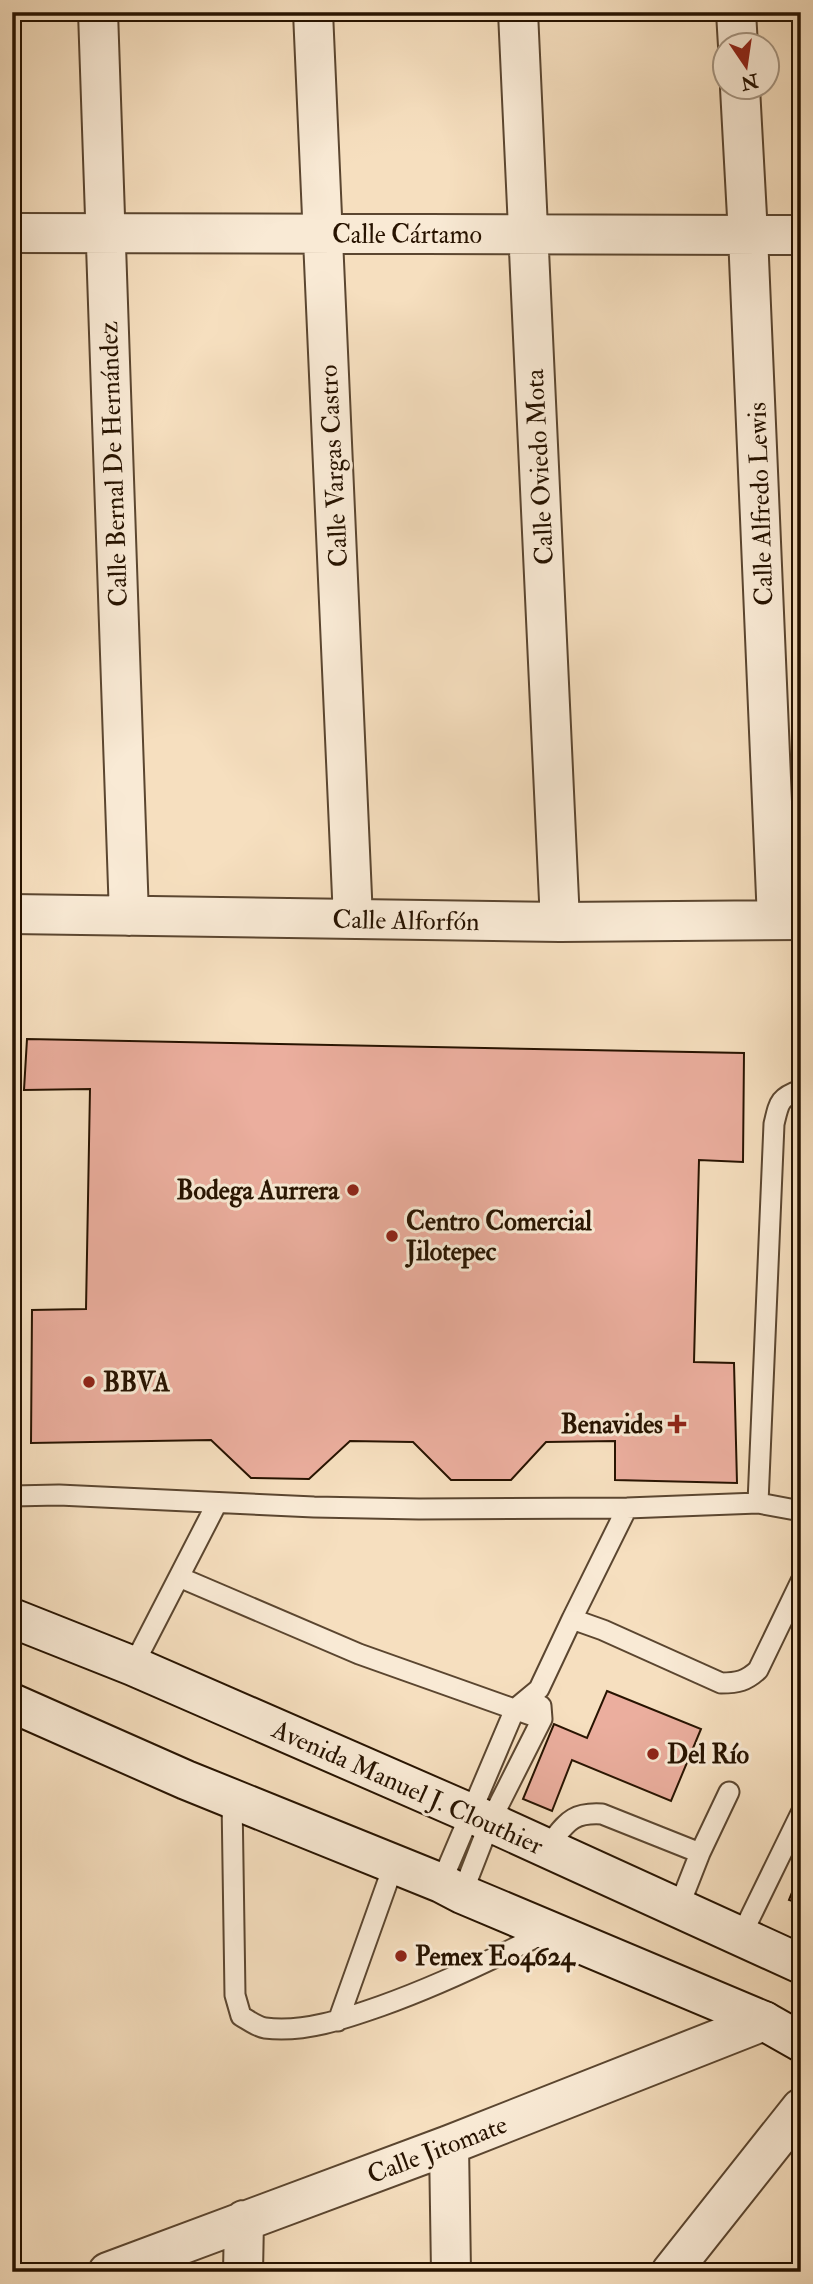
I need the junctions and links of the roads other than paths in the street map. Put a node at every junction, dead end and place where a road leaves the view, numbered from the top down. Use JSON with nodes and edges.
{"nodes":[{"id":1,"x":98,"y":12,"type":"edge"},
{"id":2,"x":313,"y":12,"type":"edge"},
{"id":3,"x":518,"y":12,"type":"edge"},
{"id":4,"x":736,"y":12,"type":"edge"},
{"id":5,"x":737,"y":32,"type":"edge"},
{"id":6,"x":741,"y":102,"type":"edge"},
{"id":7,"x":12,"y":233,"type":"edge"},
{"id":8,"x":105,"y":233,"type":"junction"},
{"id":9,"x":323,"y":234,"type":"junction"},
{"id":10,"x":528,"y":234,"type":"junction"},
{"id":11,"x":748,"y":234,"type":"junction"},
{"id":12,"x":801,"y":234,"type":"edge"},
{"id":13,"x":12,"y":914,"type":"edge"},
{"id":14,"x":129,"y":916,"type":"junction"},
{"id":15,"x":353,"y":919,"type":"junction"},
{"id":16,"x":789,"y":920,"type":"edge"},
{"id":17,"x":560,"y":922,"type":"junction"},
{"id":18,"x":801,"y":1090,"type":"edge"},
{"id":19,"x":12,"y":1496,"type":"edge"},
{"id":20,"x":217,"y":1503,"type":"junction"},
{"id":21,"x":758,"y":1503,"type":"junction"},
{"id":22,"x":627,"y":1508,"type":"junction"},
{"id":23,"x":801,"y":1511,"type":"edge"},
{"id":24,"x":179,"y":1577,"type":"junction"},
{"id":25,"x":801,"y":1581,"type":"edge"},
{"id":26,"x":12,"y":1618,"type":"edge"},
{"id":27,"x":572,"y":1619,"type":"junction"},
{"id":28,"x":133,"y":1666,"type":"junction"},
{"id":29,"x":539,"y":1689,"type":"junction"},
{"id":30,"x":12,"y":1703,"type":"edge"},
{"id":31,"x":515,"y":1709,"type":"junction"},
{"id":32,"x":542,"y":1719,"type":"junction"},
{"id":33,"x":729,"y":1792,"type":"dead end"},
{"id":34,"x":232,"y":1799,"type":"junction"},
{"id":35,"x":801,"y":1813,"type":"edge"},
{"id":36,"x":480,"y":1817,"type":"junction"},
{"id":37,"x":546,"y":1848,"type":"junction"},
{"id":38,"x":700,"y":1853,"type":"junction"},
{"id":39,"x":394,"y":1864,"type":"junction"},
{"id":40,"x":451,"y":1889,"type":"junction"},
{"id":41,"x":678,"y":1909,"type":"junction"},
{"id":42,"x":548,"y":1930,"type":"junction"},
{"id":43,"x":741,"y":1936,"type":"junction"},
{"id":44,"x":801,"y":1964,"type":"edge"},
{"id":45,"x":338,"y":2021,"type":"junction"},
{"id":46,"x":764,"y":2021,"type":"junction"},
{"id":47,"x":801,"y":2042,"type":"edge"},
{"id":48,"x":801,"y":2108,"type":"edge"},
{"id":49,"x":449,"y":2145,"type":"junction"},
{"id":50,"x":244,"y":2220,"type":"junction"},
{"id":51,"x":108,"y":2272,"type":"edge"},
{"id":52,"x":243,"y":2272,"type":"edge"},
{"id":53,"x":451,"y":2272,"type":"edge"},
{"id":54,"x":671,"y":2272,"type":"edge"}],
"edges":[{"from":1,"to":8,"type":"street","name":"Calle Bernal De Hernández"},
{"from":2,"to":9,"type":"street","name":"Calle Vargas Castro"},
{"from":3,"to":10,"type":"street","name":"Calle Oviedo Mota"},
{"from":4,"to":5,"type":"street"},
{"from":6,"to":11,"type":"street","name":"Calle Alfredo Lewis"},
{"from":7,"to":8,"type":"street","name":"Calle Cártamo"},
{"from":8,"to":9,"type":"street","name":"Calle Cártamo"},
{"from":8,"to":14,"type":"street","name":"Calle Bernal De Hernández"},
{"from":9,"to":10,"type":"street","name":"Calle Cártamo"},
{"from":9,"to":15,"type":"street","name":"Calle Vargas Castro"},
{"from":10,"to":11,"type":"street","name":"Calle Cártamo"},
{"from":10,"to":17,"type":"street","name":"Calle Oviedo Mota"},
{"from":11,"to":12,"type":"street","name":"Calle Cártamo"},
{"from":11,"to":16,"type":"street","name":"Calle Alfredo Lewis"},
{"from":13,"to":14,"type":"street","name":"Calle Alforfón"},
{"from":14,"to":15,"type":"street","name":"Calle Alforfón"},
{"from":15,"to":17,"type":"street","name":"Calle Alforfón"},
{"from":16,"to":17,"type":"street","name":"Calle Alforfón"},
{"from":18,"to":21,"type":"lane"},
{"from":19,"to":20,"type":"lane"},
{"from":20,"to":22,"type":"lane"},
{"from":20,"to":24,"type":"lane"},
{"from":21,"to":22,"type":"lane"},
{"from":21,"to":23,"type":"lane"},
{"from":22,"to":27,"type":"lane"},
{"from":24,"to":28,"type":"lane"},
{"from":24,"to":31,"type":"lane"},
{"from":25,"to":27,"type":"lane"},
{"from":26,"to":28,"type":"street","name":"Avenida Manuel J. Clouthier"},
{"from":27,"to":29,"type":"lane"},
{"from":28,"to":36,"type":"street","name":"Avenida Manuel J. Clouthier"},
{"from":29,"to":31,"type":"lane"},
{"from":29,"to":32,"type":"lane"},
{"from":30,"to":34,"type":"street"},
{"from":31,"to":32,"type":"lane"},
{"from":31,"to":36,"type":"lane"},
{"from":32,"to":36,"type":"lane"},
{"from":33,"to":38,"type":"lane"},
{"from":34,"to":39,"type":"street"},
{"from":34,"to":45,"type":"lane"},
{"from":35,"to":43,"type":"lane"},
{"from":36,"to":37,"type":"street","name":"Avenida Manuel J. Clouthier"},
{"from":36,"to":40,"type":"lane"},
{"from":37,"to":38,"type":"lane"},
{"from":37,"to":41,"type":"street","name":"Avenida Manuel J. Clouthier"},
{"from":38,"to":41,"type":"lane"},
{"from":39,"to":40,"type":"street"},
{"from":39,"to":45,"type":"lane"},
{"from":40,"to":42,"type":"street"},
{"from":41,"to":43,"type":"street","name":"Avenida Manuel J. Clouthier"},
{"from":42,"to":45,"type":"lane"},
{"from":42,"to":46,"type":"street"},
{"from":43,"to":44,"type":"street","name":"Avenida Manuel J. Clouthier"},
{"from":46,"to":47,"type":"street"},
{"from":46,"to":49,"type":"street","name":"Calle Jitomate"},
{"from":48,"to":54,"type":"street"},
{"from":49,"to":50,"type":"street","name":"Calle Jitomate"},
{"from":49,"to":53,"type":"street"},
{"from":50,"to":51,"type":"street","name":"Calle Jitomate"},
{"from":50,"to":52,"type":"street"}]}
